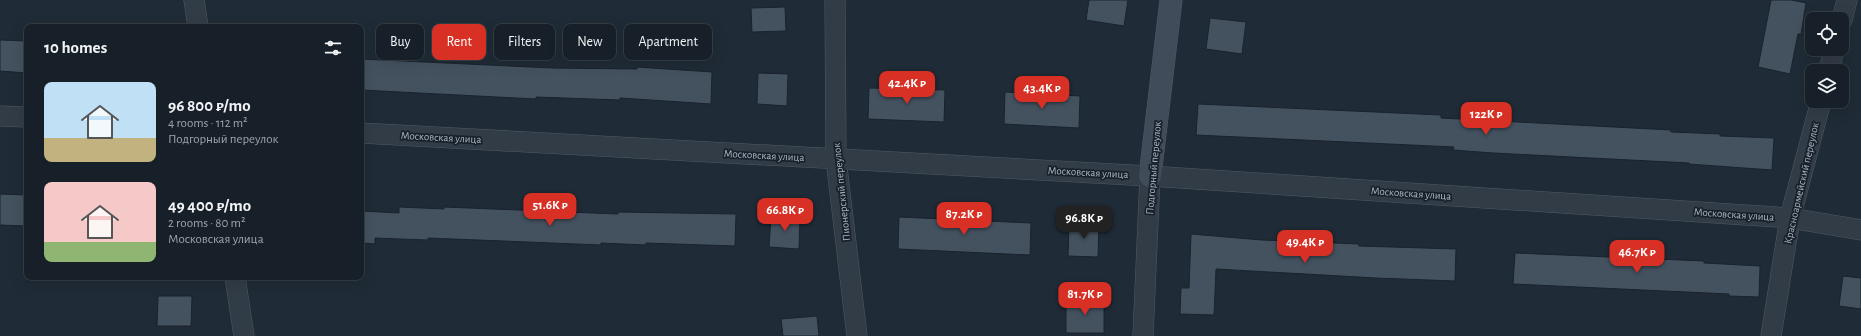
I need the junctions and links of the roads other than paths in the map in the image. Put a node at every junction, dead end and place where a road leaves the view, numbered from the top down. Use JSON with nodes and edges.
{"nodes":[{"id":1,"x":194,"y":0,"type":"edge"},
{"id":2,"x":835,"y":0,"type":"edge"},
{"id":3,"x":1171,"y":0,"type":"edge"},
{"id":4,"x":1847,"y":0,"type":"edge"},
{"id":5,"x":1844,"y":12,"type":"edge"},
{"id":6,"x":198,"y":24,"type":"edge"},
{"id":7,"x":1819,"y":108,"type":"edge"},
{"id":8,"x":0,"y":116,"type":"edge"},
{"id":9,"x":24,"y":117,"type":"edge"},
{"id":10,"x":364,"y":133,"type":"edge"},
{"id":11,"x":836,"y":159,"type":"junction"},
{"id":12,"x":1150,"y":176,"type":"junction"},
{"id":13,"x":1790,"y":218,"type":"junction"},
{"id":14,"x":1861,"y":230,"type":"edge"},
{"id":15,"x":235,"y":280,"type":"edge"},
{"id":16,"x":244,"y":336,"type":"edge"},
{"id":17,"x":857,"y":336,"type":"edge"},
{"id":18,"x":1143,"y":336,"type":"edge"},
{"id":19,"x":1770,"y":336,"type":"edge"}],
"edges":[{"from":1,"to":6,"type":"street"},
{"from":2,"to":11,"type":"street","name":"Пионерский переулок"},
{"from":3,"to":12,"type":"main road","name":"Подгорный переулок"},
{"from":4,"to":5,"type":"street"},
{"from":7,"to":13,"type":"street","name":"Красноармейский переулок"},
{"from":8,"to":9,"type":"street"},
{"from":10,"to":11,"type":"street","name":"Московская улица"},
{"from":11,"to":12,"type":"street","name":"Московская улица"},
{"from":11,"to":17,"type":"street","name":"Пионерский переулок"},
{"from":12,"to":13,"type":"street","name":"Московская улица"},
{"from":12,"to":18,"type":"street","name":"Подгорный переулок"},
{"from":13,"to":14,"type":"street","name":"Московская улица"},
{"from":13,"to":19,"type":"street","name":"Красноармейский переулок"},
{"from":15,"to":16,"type":"street"}]}
